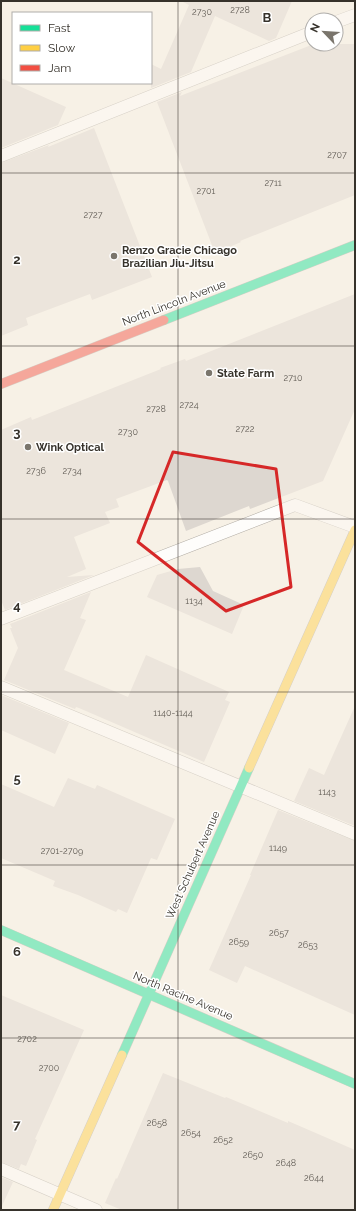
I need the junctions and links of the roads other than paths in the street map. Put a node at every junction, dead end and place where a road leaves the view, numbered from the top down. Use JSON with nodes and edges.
{"nodes":[{"id":1,"x":355,"y":15,"type":"edge"},
{"id":2,"x":344,"y":19,"type":"edge"},
{"id":3,"x":304,"y":35,"type":"edge"},
{"id":4,"x":1,"y":156,"type":"edge"},
{"id":5,"x":355,"y":245,"type":"edge"},
{"id":6,"x":1,"y":384,"type":"edge"},
{"id":7,"x":355,"y":527,"type":"edge"},
{"id":8,"x":355,"y":530,"type":"edge"},
{"id":9,"x":1,"y":619,"type":"edge"},
{"id":10,"x":1,"y":687,"type":"edge"},
{"id":11,"x":241,"y":786,"type":"junction"},
{"id":12,"x":355,"y":834,"type":"edge"},
{"id":13,"x":1,"y":930,"type":"edge"},
{"id":14,"x":149,"y":994,"type":"junction"},
{"id":15,"x":355,"y":1084,"type":"edge"},
{"id":16,"x":1,"y":1169,"type":"edge"},
{"id":17,"x":60,"y":1194,"type":"junction"},
{"id":18,"x":53,"y":1210,"type":"edge"},
{"id":19,"x":96,"y":1210,"type":"edge"}],
"edges":[{"from":1,"to":2,"type":"lane"},
{"from":3,"to":4,"type":"lane"},
{"from":5,"to":6,"type":"street","name":"North Lincoln Avenue"},
{"from":7,"to":9,"type":"lane"},
{"from":8,"to":11,"type":"street","name":"West Schubert Avenue"},
{"from":10,"to":11,"type":"lane"},
{"from":11,"to":12,"type":"lane"},
{"from":11,"to":14,"type":"street","name":"West Schubert Avenue"},
{"from":13,"to":14,"type":"street","name":"North Racine Avenue"},
{"from":14,"to":15,"type":"street","name":"North Racine Avenue"},
{"from":14,"to":17,"type":"street","name":"West Schubert Avenue"},
{"from":16,"to":17,"type":"lane"},
{"from":17,"to":18,"type":"street","name":"West Schubert Avenue"},
{"from":17,"to":19,"type":"lane"}]}
